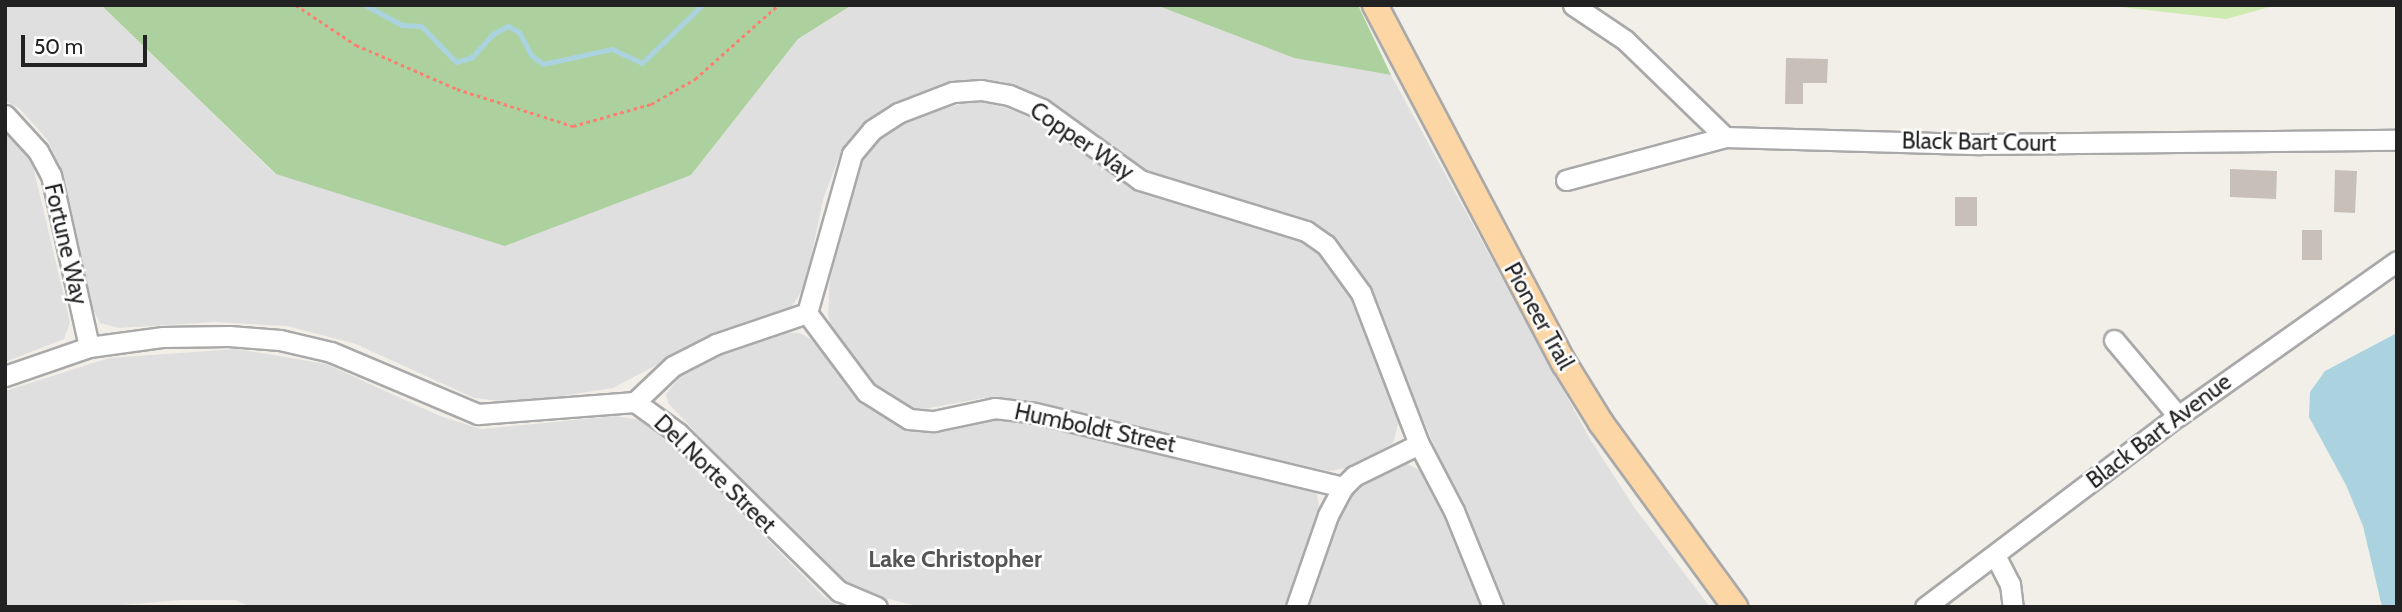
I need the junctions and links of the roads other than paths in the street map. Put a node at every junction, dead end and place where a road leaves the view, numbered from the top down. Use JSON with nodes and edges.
{"nodes":[{"id":1,"x":1375,"y":5,"type":"edge"},
{"id":2,"x":1573,"y":5,"type":"edge"},
{"id":3,"x":5,"y":115,"type":"edge"},
{"id":4,"x":1725,"y":137,"type":"junction"},
{"id":5,"x":2397,"y":140,"type":"edge"},
{"id":6,"x":1566,"y":180,"type":"dead end"},
{"id":7,"x":2397,"y":261,"type":"edge"},
{"id":8,"x":807,"y":313,"type":"junction"},
{"id":9,"x":2114,"y":340,"type":"dead end"},
{"id":10,"x":89,"y":346,"type":"junction"},
{"id":11,"x":5,"y":376,"type":"edge"},
{"id":12,"x":635,"y":402,"type":"junction"},
{"id":13,"x":2178,"y":416,"type":"junction"},
{"id":14,"x":1419,"y":444,"type":"junction"},
{"id":15,"x":1343,"y":487,"type":"junction"},
{"id":16,"x":1995,"y":555,"type":"junction"},
{"id":17,"x":877,"y":607,"type":"edge"},
{"id":18,"x":1296,"y":607,"type":"edge"},
{"id":19,"x":1493,"y":607,"type":"edge"},
{"id":20,"x":1735,"y":607,"type":"edge"},
{"id":21,"x":1925,"y":607,"type":"edge"},
{"id":22,"x":2013,"y":607,"type":"edge"}],
"edges":[{"from":1,"to":20,"type":"main road","name":"Pioneer Trail"},
{"from":2,"to":4,"type":"street"},
{"from":3,"to":10,"type":"street","name":"Fortune Way"},
{"from":4,"to":5,"type":"street","name":"Black Bart Court"},
{"from":4,"to":6,"type":"street","name":"Black Bart Court"},
{"from":7,"to":13,"type":"street","name":"Black Bart Avenue"},
{"from":8,"to":12,"type":"street"},
{"from":8,"to":14,"type":"street","name":"Copper Way"},
{"from":8,"to":15,"type":"street","name":"Humboldt Street"},
{"from":9,"to":13,"type":"street"},
{"from":10,"to":11,"type":"street","name":"Del Norte Street"},
{"from":10,"to":12,"type":"street","name":"Del Norte Street"},
{"from":12,"to":17,"type":"street","name":"Del Norte Street"},
{"from":13,"to":16,"type":"street","name":"Black Bart Avenue"},
{"from":14,"to":15,"type":"street"},
{"from":14,"to":19,"type":"street","name":"Copper Way"},
{"from":15,"to":18,"type":"street"},
{"from":16,"to":21,"type":"street","name":"Black Bart Avenue"},
{"from":16,"to":22,"type":"street"}]}
